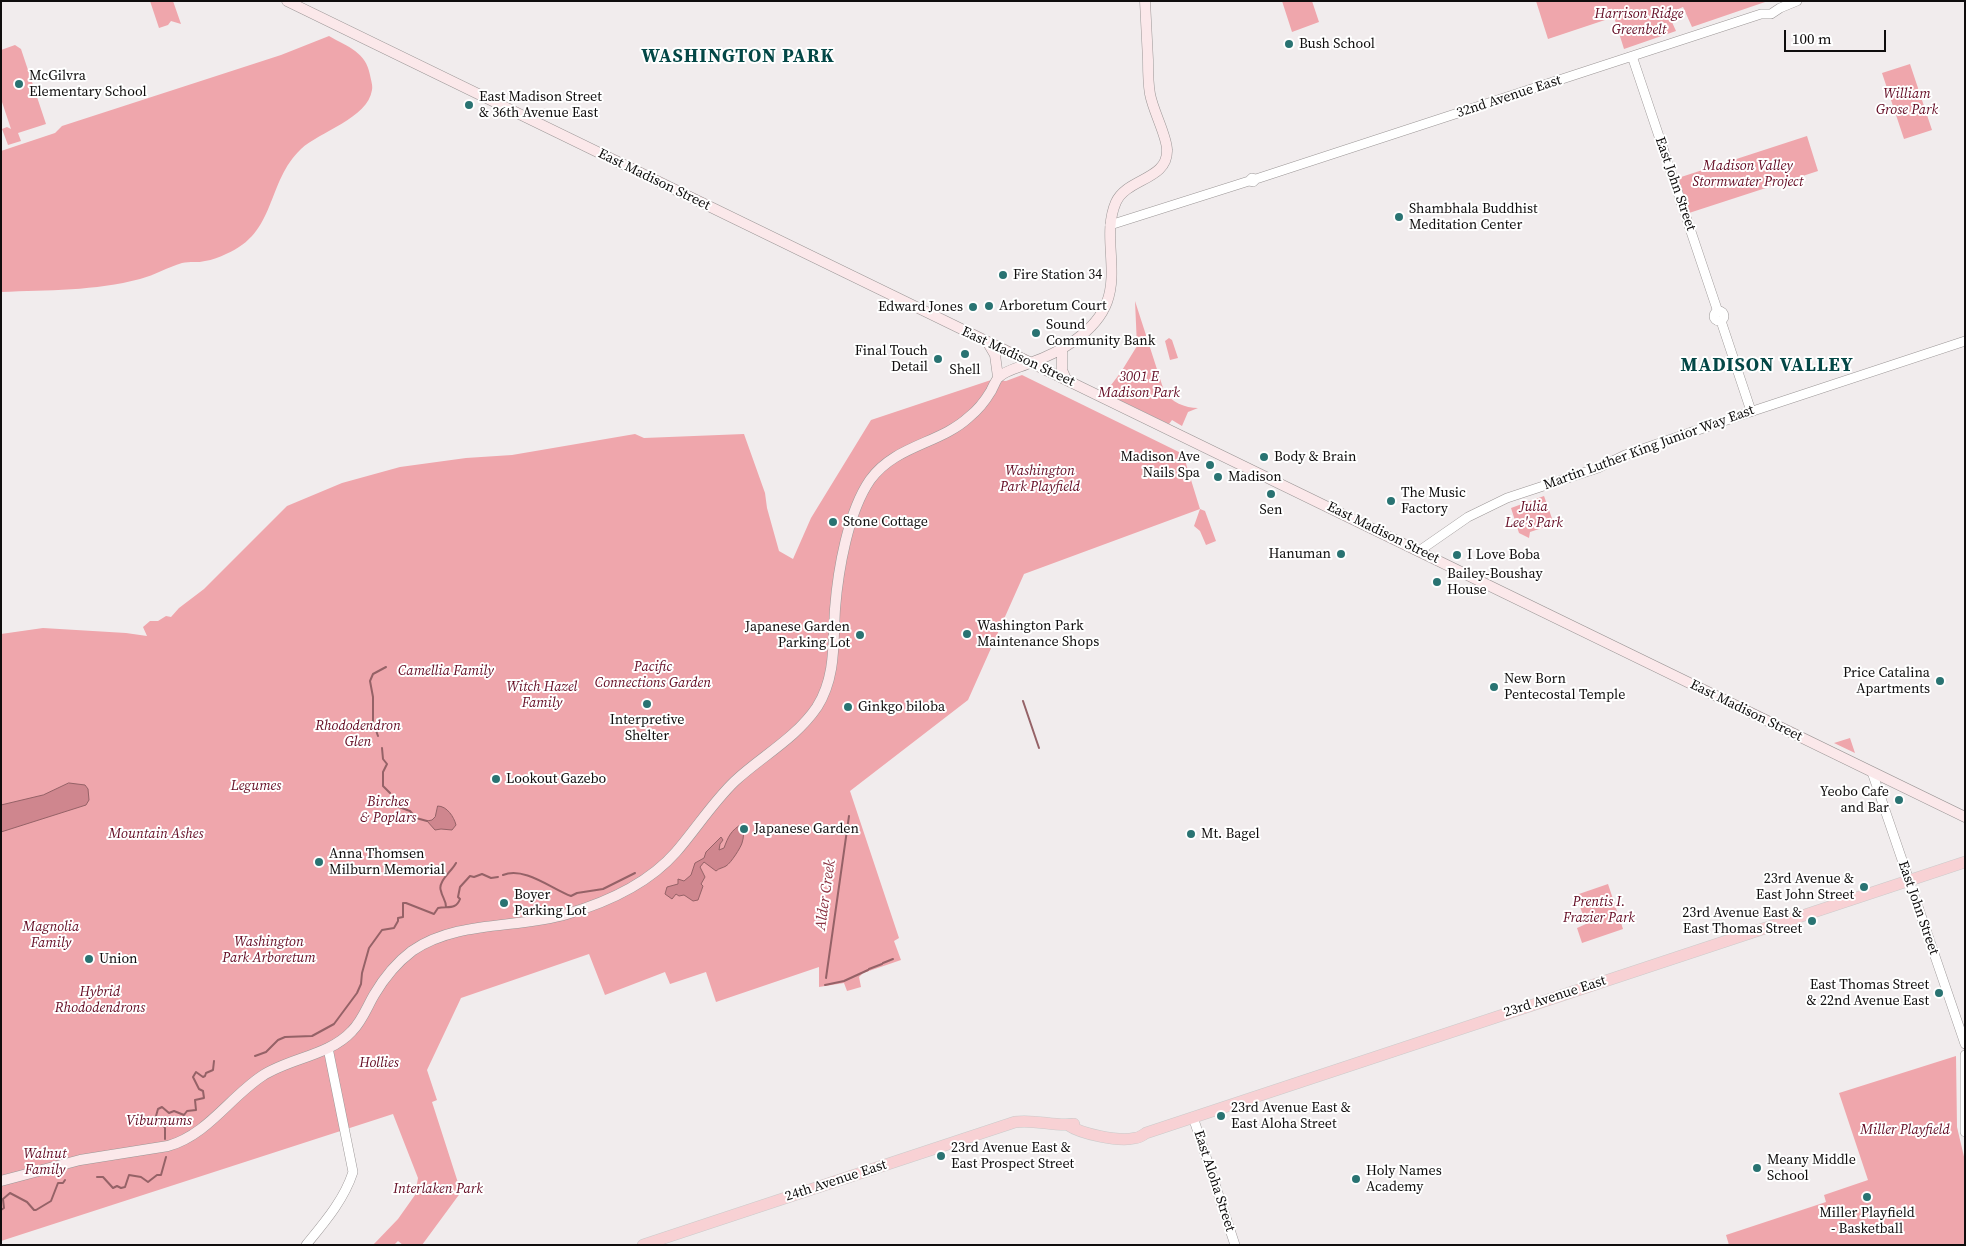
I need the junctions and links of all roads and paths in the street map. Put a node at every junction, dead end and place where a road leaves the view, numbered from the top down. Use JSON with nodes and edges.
{"nodes":[{"id":1,"x":287,"y":1,"type":"edge"},
{"id":2,"x":1145,"y":1,"type":"edge"},
{"id":3,"x":1797,"y":1,"type":"edge"},
{"id":4,"x":1632,"y":56,"type":"junction"},
{"id":5,"x":1110,"y":224,"type":"junction"},
{"id":6,"x":1965,"y":341,"type":"edge"},
{"id":7,"x":988,"y":343,"type":"junction"},
{"id":8,"x":1062,"y":350,"type":"junction"},
{"id":9,"x":1031,"y":363,"type":"junction"},
{"id":10,"x":998,"y":377,"type":"junction"},
{"id":11,"x":1066,"y":379,"type":"junction"},
{"id":12,"x":1751,"y":411,"type":"junction"},
{"id":13,"x":1420,"y":551,"type":"junction"},
{"id":14,"x":1872,"y":772,"type":"junction"},
{"id":15,"x":1965,"y":817,"type":"edge"},
{"id":16,"x":1965,"y":862,"type":"edge"},
{"id":17,"x":1908,"y":881,"type":"junction"},
{"id":18,"x":1965,"y":1044,"type":"edge"},
{"id":19,"x":328,"y":1048,"type":"junction"},
{"id":20,"x":1965,"y":1055,"type":"edge"},
{"id":21,"x":1193,"y":1117,"type":"junction"},
{"id":22,"x":1030,"y":1120,"type":"joint"},
{"id":23,"x":1965,"y":1132,"type":"edge"},
{"id":24,"x":1,"y":1181,"type":"edge"},
{"id":25,"x":306,"y":1245,"type":"edge"},
{"id":26,"x":643,"y":1245,"type":"edge"},
{"id":27,"x":1235,"y":1245,"type":"edge"}],
"edges":[{"from":1,"to":7,"type":"main road","name":"East Madison Street"},
{"from":2,"to":5,"type":"main road"},
{"from":3,"to":4,"type":"street","name":"32nd Avenue East"},
{"from":4,"to":5,"type":"street","name":"32nd Avenue East"},
{"from":4,"to":12,"type":"street","name":"East John Street"},
{"from":5,"to":8,"type":"main road"},
{"from":6,"to":12,"type":"street","name":"Martin Luther King Junior Way East"},
{"from":7,"to":9,"type":"main road","name":"East Madison Street"},
{"from":7,"to":10,"type":"main road"},
{"from":8,"to":9,"type":"main road"},
{"from":8,"to":11,"type":"main road"},
{"from":9,"to":10,"type":"main road"},
{"from":9,"to":11,"type":"main road","name":"East Madison Street"},
{"from":10,"to":19,"type":"main road"},
{"from":11,"to":13,"type":"main road","name":"East Madison Street"},
{"from":12,"to":13,"type":"street","name":"Martin Luther King Junior Way East"},
{"from":13,"to":14,"type":"main road","name":"East Madison Street"},
{"from":14,"to":15,"type":"main road","name":"East Madison Street"},
{"from":14,"to":17,"type":"street","name":"East John Street"},
{"from":16,"to":17,"type":"main road","name":"23rd Avenue East"},
{"from":17,"to":18,"type":"street","name":"East John Street"},
{"from":17,"to":21,"type":"main road","name":"23rd Avenue East"},
{"from":19,"to":24,"type":"main road"},
{"from":19,"to":25,"type":"street"},
{"from":20,"to":23,"type":"street"},
{"from":21,"to":22,"type":"main road","name":"23rd Avenue East"},
{"from":21,"to":27,"type":"street","name":"East Aloha Street"},
{"from":22,"to":26,"type":"main road","name":"24th Avenue East"}]}
